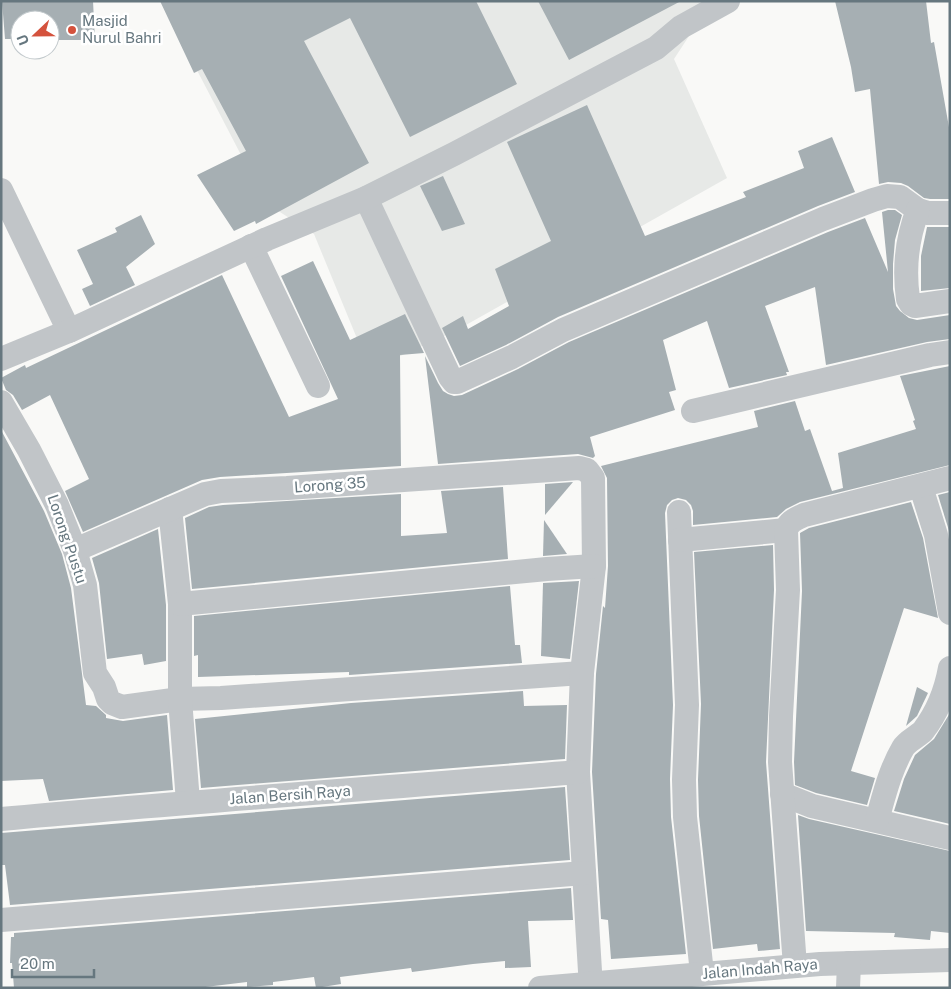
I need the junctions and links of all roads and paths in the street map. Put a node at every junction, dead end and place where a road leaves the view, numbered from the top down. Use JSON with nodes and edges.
{"nodes":[{"id":1,"x":728,"y":1,"type":"edge"},
{"id":2,"x":1,"y":190,"type":"edge"},
{"id":3,"x":366,"y":198,"type":"junction"},
{"id":4,"x":918,"y":210,"type":"junction"},
{"id":5,"x":950,"y":213,"type":"edge"},
{"id":6,"x":250,"y":246,"type":"junction"},
{"id":7,"x":950,"y":301,"type":"edge"},
{"id":8,"x":69,"y":331,"type":"junction"},
{"id":9,"x":950,"y":352,"type":"edge"},
{"id":10,"x":1,"y":360,"type":"edge"},
{"id":11,"x":318,"y":386,"type":"dead end"},
{"id":12,"x":1,"y":402,"type":"edge"},
{"id":13,"x":693,"y":410,"type":"dead end"},
{"id":14,"x":950,"y":478,"type":"edge"},
{"id":15,"x":921,"y":486,"type":"junction"},
{"id":16,"x":170,"y":509,"type":"junction"},
{"id":17,"x":679,"y":512,"type":"dead end"},
{"id":18,"x":786,"y":530,"type":"junction"},
{"id":19,"x":680,"y":540,"type":"junction"},
{"id":20,"x":75,"y":550,"type":"junction"},
{"id":21,"x":594,"y":566,"type":"junction"},
{"id":22,"x":180,"y":604,"type":"junction"},
{"id":23,"x":950,"y":613,"type":"edge"},
{"id":24,"x":950,"y":668,"type":"edge"},
{"id":25,"x":582,"y":673,"type":"junction"},
{"id":26,"x":180,"y":699,"type":"junction"},
{"id":27,"x":578,"y":772,"type":"junction"},
{"id":28,"x":782,"y":794,"type":"junction"},
{"id":29,"x":188,"y":802,"type":"junction"},
{"id":30,"x":1,"y":819,"type":"edge"},
{"id":31,"x":877,"y":820,"type":"junction"},
{"id":32,"x":950,"y":838,"type":"edge"},
{"id":33,"x":584,"y":873,"type":"junction"},
{"id":34,"x":1,"y":920,"type":"edge"},
{"id":35,"x":950,"y":960,"type":"edge"},
{"id":36,"x":849,"y":963,"type":"junction"},
{"id":37,"x":795,"y":966,"type":"junction"},
{"id":38,"x":702,"y":973,"type":"junction"},
{"id":39,"x":590,"y":985,"type":"edge"},
{"id":40,"x":540,"y":988,"type":"edge"},
{"id":41,"x":848,"y":988,"type":"edge"}],
"edges":[{"from":1,"to":3,"type":"street"},
{"from":2,"to":8,"type":"street"},
{"from":3,"to":4,"type":"street"},
{"from":3,"to":6,"type":"street"},
{"from":4,"to":5,"type":"street"},
{"from":4,"to":7,"type":"street"},
{"from":6,"to":8,"type":"street"},
{"from":6,"to":11,"type":"street"},
{"from":8,"to":10,"type":"street"},
{"from":9,"to":13,"type":"street"},
{"from":12,"to":20,"type":"street","name":"Lorong Pustu"},
{"from":14,"to":15,"type":"street"},
{"from":15,"to":18,"type":"street"},
{"from":15,"to":23,"type":"street"},
{"from":16,"to":20,"type":"street","name":"Lorong 35"},
{"from":16,"to":21,"type":"street","name":"Lorong 35"},
{"from":16,"to":22,"type":"street"},
{"from":17,"to":19,"type":"street"},
{"from":18,"to":19,"type":"street"},
{"from":18,"to":28,"type":"street"},
{"from":19,"to":38,"type":"street"},
{"from":20,"to":26,"type":"street","name":"Lorong Pustu"},
{"from":21,"to":22,"type":"street"},
{"from":21,"to":25,"type":"street"},
{"from":22,"to":26,"type":"street"},
{"from":24,"to":31,"type":"street"},
{"from":25,"to":26,"type":"street","name":"Lorong Pustu"},
{"from":25,"to":27,"type":"street"},
{"from":26,"to":29,"type":"street"},
{"from":27,"to":29,"type":"street","name":"Jalan Bersih Raya"},
{"from":27,"to":33,"type":"street"},
{"from":28,"to":31,"type":"street"},
{"from":28,"to":37,"type":"street"},
{"from":29,"to":30,"type":"street","name":"Jalan Bersih Raya"},
{"from":31,"to":32,"type":"street"},
{"from":33,"to":34,"type":"street"},
{"from":33,"to":39,"type":"street"},
{"from":35,"to":36,"type":"street","name":"Jalan Indah Raya"},
{"from":36,"to":37,"type":"street","name":"Jalan Indah Raya"},
{"from":36,"to":41,"type":"street"},
{"from":37,"to":38,"type":"street","name":"Jalan Indah Raya"},
{"from":38,"to":39,"type":"street","name":"Jalan Indah Raya"},
{"from":39,"to":40,"type":"street","name":"Jalan Indah Raya"}]}
